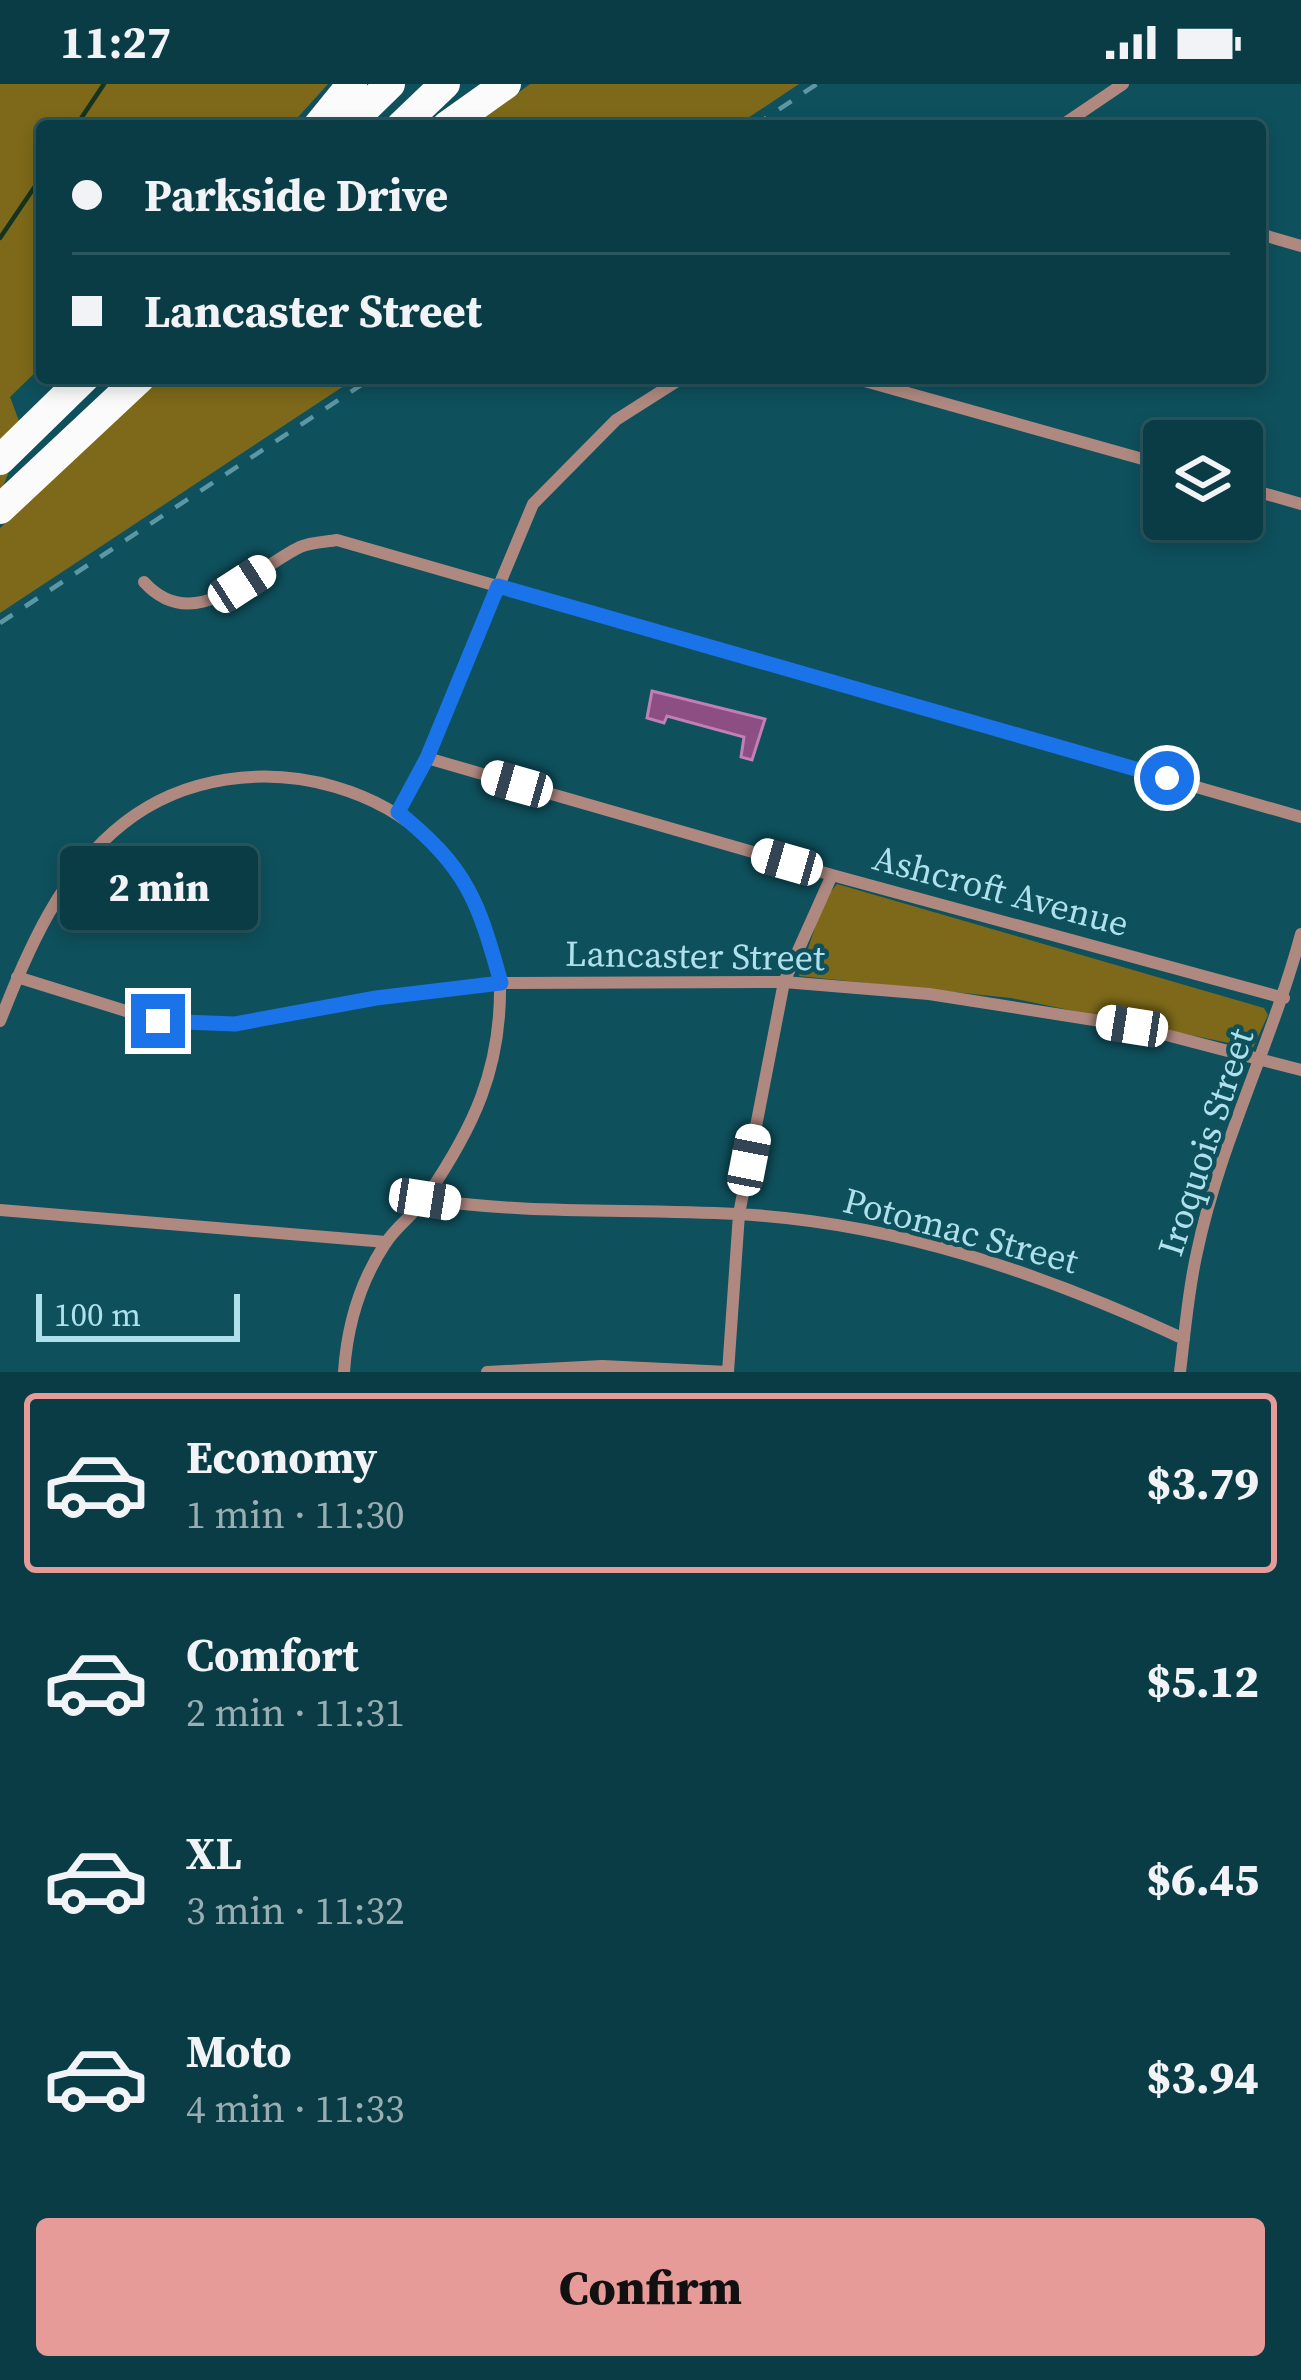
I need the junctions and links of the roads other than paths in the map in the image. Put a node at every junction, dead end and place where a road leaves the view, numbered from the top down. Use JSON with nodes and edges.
{"nodes":[{"id":1,"x":352,"y":84,"type":"edge"},
{"id":2,"x":390,"y":84,"type":"edge"},
{"id":3,"x":445,"y":84,"type":"edge"},
{"id":4,"x":506,"y":84,"type":"edge"},
{"id":5,"x":1123,"y":84,"type":"edge"},
{"id":6,"x":323,"y":120,"type":"edge"},
{"id":7,"x":353,"y":120,"type":"edge"},
{"id":8,"x":407,"y":120,"type":"edge"},
{"id":9,"x":455,"y":120,"type":"edge"},
{"id":10,"x":1070,"y":120,"type":"edge"},
{"id":11,"x":1266,"y":236,"type":"edge"},
{"id":12,"x":1301,"y":246,"type":"edge"},
{"id":13,"x":79,"y":384,"type":"edge"},
{"id":14,"x":134,"y":384,"type":"edge"},
{"id":15,"x":673,"y":384,"type":"edge"},
{"id":16,"x":875,"y":384,"type":"edge"},
{"id":17,"x":1143,"y":459,"type":"edge"},
{"id":18,"x":0,"y":460,"type":"edge"},
{"id":19,"x":1263,"y":493,"type":"edge"},
{"id":20,"x":1301,"y":504,"type":"edge"},
{"id":21,"x":0,"y":509,"type":"edge"},
{"id":22,"x":143,"y":582,"type":"dead end"},
{"id":23,"x":498,"y":586,"type":"junction"},
{"id":24,"x":427,"y":758,"type":"junction"},
{"id":25,"x":398,"y":812,"type":"junction"},
{"id":26,"x":1301,"y":817,"type":"edge"},
{"id":27,"x":832,"y":875,"type":"junction"},
{"id":28,"x":1301,"y":934,"type":"edge"},
{"id":29,"x":17,"y":977,"type":"junction"},
{"id":30,"x":784,"y":982,"type":"junction"},
{"id":31,"x":501,"y":983,"type":"junction"},
{"id":32,"x":1284,"y":998,"type":"junction"},
{"id":33,"x":0,"y":1021,"type":"edge"},
{"id":34,"x":1261,"y":1057,"type":"junction"},
{"id":35,"x":1301,"y":1070,"type":"edge"},
{"id":36,"x":425,"y":1199,"type":"junction"},
{"id":37,"x":0,"y":1210,"type":"edge"},
{"id":38,"x":739,"y":1214,"type":"junction"},
{"id":39,"x":386,"y":1242,"type":"junction"},
{"id":40,"x":1184,"y":1340,"type":"junction"},
{"id":41,"x":344,"y":1372,"type":"edge"},
{"id":42,"x":487,"y":1372,"type":"edge"},
{"id":43,"x":728,"y":1372,"type":"edge"},
{"id":44,"x":1180,"y":1372,"type":"edge"}],
"edges":[{"from":1,"to":6,"type":"highway"},
{"from":2,"to":7,"type":"highway"},
{"from":3,"to":8,"type":"highway"},
{"from":4,"to":9,"type":"highway"},
{"from":5,"to":10,"type":"street"},
{"from":11,"to":12,"type":"street"},
{"from":13,"to":18,"type":"highway"},
{"from":14,"to":21,"type":"highway"},
{"from":15,"to":23,"type":"street"},
{"from":16,"to":17,"type":"street"},
{"from":19,"to":20,"type":"street"},
{"from":22,"to":23,"type":"street"},
{"from":23,"to":24,"type":"street"},
{"from":23,"to":26,"type":"street"},
{"from":24,"to":25,"type":"street"},
{"from":24,"to":27,"type":"street","name":"Ashcroft Avenue"},
{"from":25,"to":29,"type":"street"},
{"from":25,"to":31,"type":"street"},
{"from":27,"to":30,"type":"street"},
{"from":27,"to":32,"type":"street","name":"Ashcroft Avenue"},
{"from":28,"to":32,"type":"street","name":"Iroquois Street"},
{"from":29,"to":31,"type":"street","name":"Lancaster Street"},
{"from":29,"to":33,"type":"street"},
{"from":30,"to":31,"type":"street","name":"Lancaster Street"},
{"from":30,"to":34,"type":"street","name":"Lancaster Street"},
{"from":30,"to":38,"type":"street"},
{"from":31,"to":36,"type":"street"},
{"from":32,"to":34,"type":"street","name":"Iroquois Street"},
{"from":34,"to":35,"type":"street","name":"Lancaster Street"},
{"from":34,"to":40,"type":"street","name":"Iroquois Street"},
{"from":36,"to":38,"type":"street","name":"Potomac Street"},
{"from":36,"to":39,"type":"street"},
{"from":37,"to":39,"type":"street"},
{"from":38,"to":40,"type":"street","name":"Potomac Street"},
{"from":38,"to":43,"type":"street"},
{"from":39,"to":41,"type":"street"},
{"from":40,"to":44,"type":"street","name":"Iroquois Street"},
{"from":42,"to":43,"type":"street"}]}
